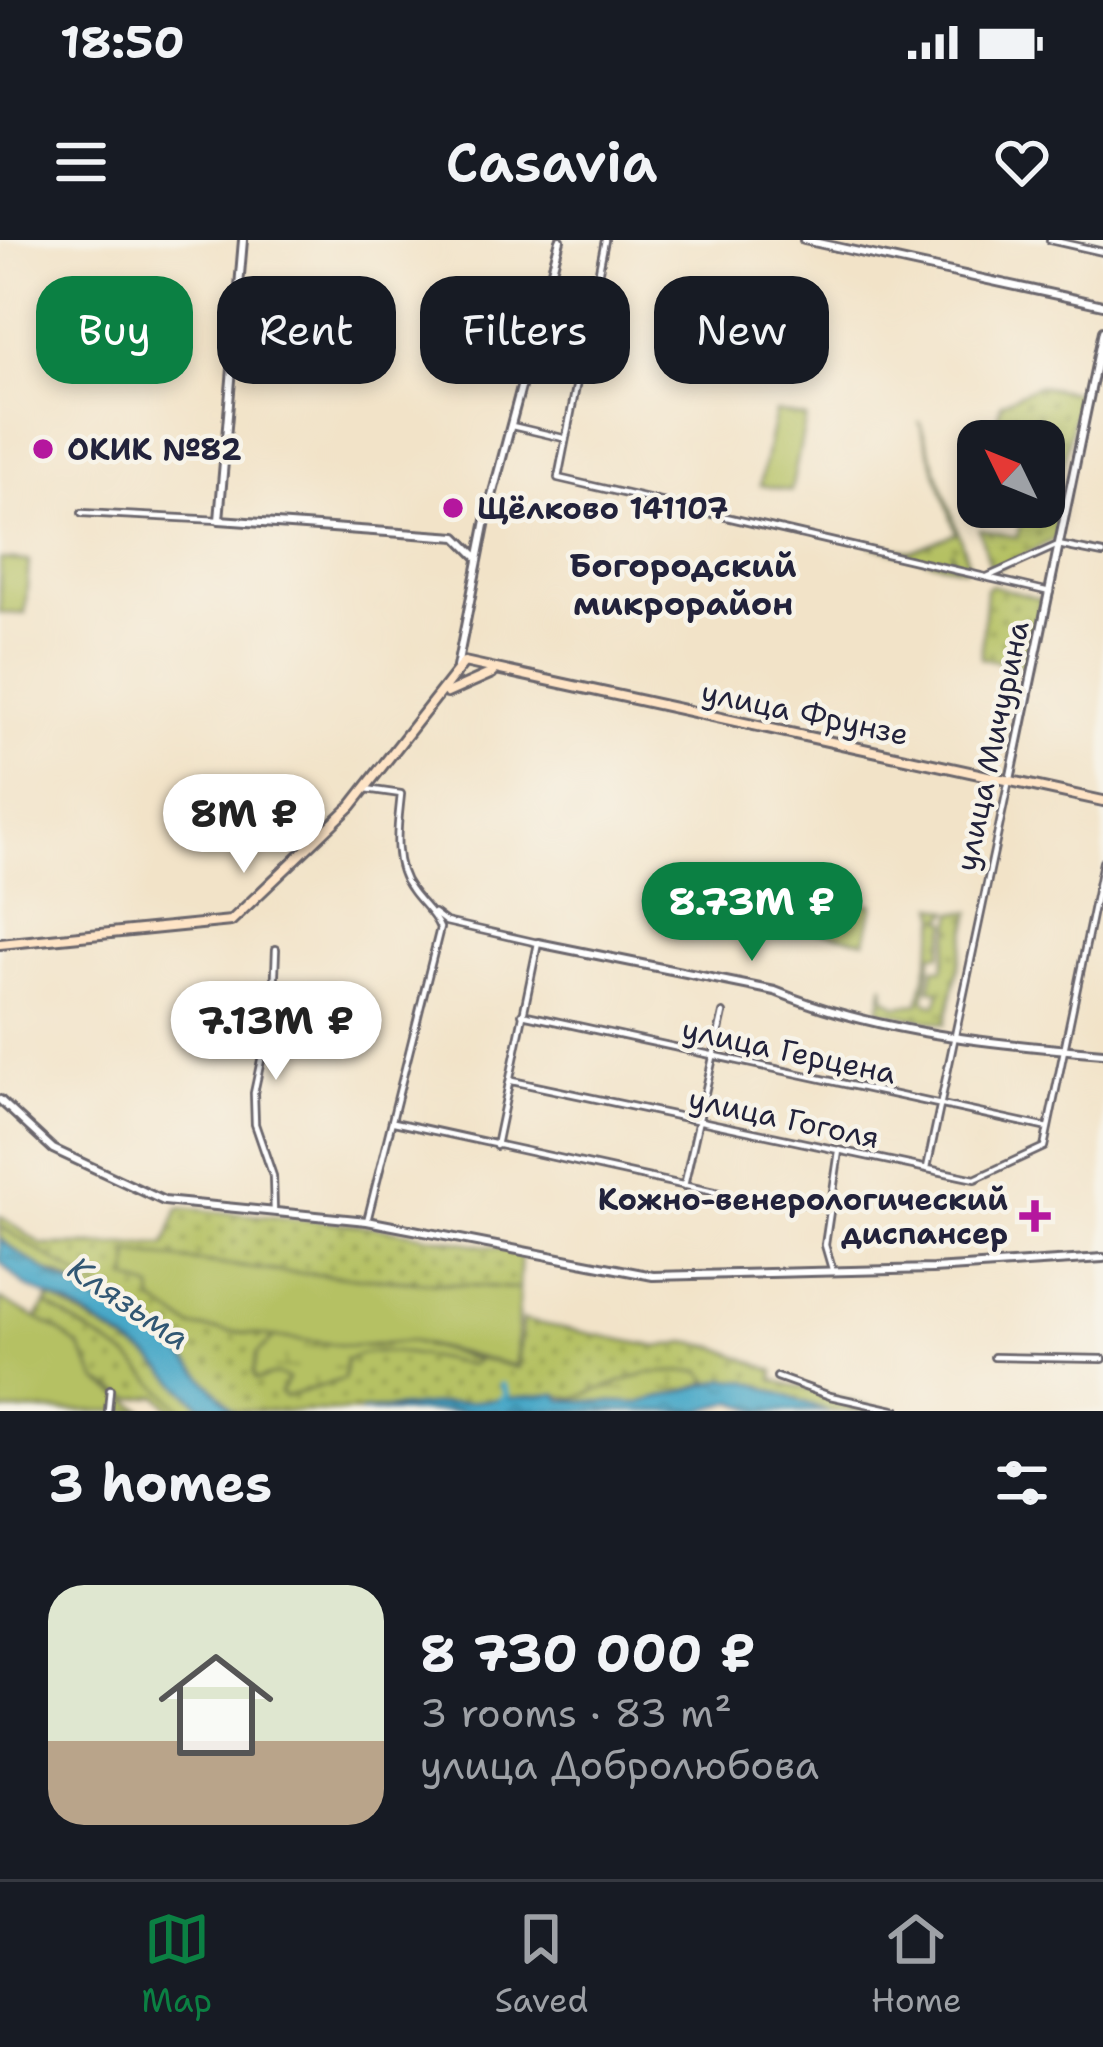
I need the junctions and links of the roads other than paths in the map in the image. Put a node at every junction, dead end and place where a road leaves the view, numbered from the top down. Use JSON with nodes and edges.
{"nodes":[{"id":1,"x":243,"y":240,"type":"edge"},
{"id":2,"x":560,"y":240,"type":"edge"},
{"id":3,"x":605,"y":240,"type":"edge"},
{"id":4,"x":803,"y":240,"type":"edge"},
{"id":5,"x":1050,"y":240,"type":"edge"},
{"id":6,"x":1103,"y":252,"type":"edge"},
{"id":7,"x":550,"y":276,"type":"edge"},
{"id":8,"x":597,"y":276,"type":"edge"},
{"id":9,"x":1103,"y":305,"type":"edge"},
{"id":10,"x":1103,"y":331,"type":"edge"},
{"id":11,"x":523,"y":384,"type":"edge"},
{"id":12,"x":573,"y":384,"type":"edge"},
{"id":13,"x":512,"y":427,"type":"junction"},
{"id":14,"x":562,"y":438,"type":"junction"},
{"id":15,"x":82,"y":513,"type":"dead end"},
{"id":16,"x":220,"y":520,"type":"junction"},
{"id":17,"x":1058,"y":545,"type":"junction"},
{"id":18,"x":1103,"y":554,"type":"edge"},
{"id":19,"x":478,"y":558,"type":"junction"},
{"id":20,"x":981,"y":578,"type":"junction"},
{"id":21,"x":1050,"y":592,"type":"junction"},
{"id":22,"x":462,"y":649,"type":"junction"},
{"id":23,"x":471,"y":663,"type":"junction"},
{"id":24,"x":456,"y":670,"type":"junction"},
{"id":25,"x":497,"y":673,"type":"junction"},
{"id":26,"x":475,"y":677,"type":"junction"},
{"id":27,"x":464,"y":682,"type":"junction"},
{"id":28,"x":437,"y":702,"type":"junction"},
{"id":29,"x":1010,"y":780,"type":"junction"},
{"id":30,"x":366,"y":789,"type":"junction"},
{"id":31,"x":1103,"y":801,"type":"edge"},
{"id":32,"x":1103,"y":862,"type":"edge"},
{"id":33,"x":434,"y":913,"type":"junction"},
{"id":34,"x":538,"y":943,"type":"junction"},
{"id":35,"x":0,"y":944,"type":"edge"},
{"id":36,"x":276,"y":949,"type":"dead end"},
{"id":37,"x":723,"y":1012,"type":"dead end"},
{"id":38,"x":522,"y":1014,"type":"junction"},
{"id":39,"x":954,"y":1036,"type":"junction"},
{"id":40,"x":1063,"y":1049,"type":"junction"},
{"id":41,"x":1103,"y":1053,"type":"edge"},
{"id":42,"x":713,"y":1056,"type":"junction"},
{"id":43,"x":512,"y":1081,"type":"junction"},
{"id":44,"x":0,"y":1100,"type":"edge"},
{"id":45,"x":940,"y":1105,"type":"junction"},
{"id":46,"x":394,"y":1122,"type":"junction"},
{"id":47,"x":699,"y":1122,"type":"junction"},
{"id":48,"x":1048,"y":1128,"type":"junction"},
{"id":49,"x":496,"y":1146,"type":"junction"},
{"id":50,"x":838,"y":1151,"type":"junction"},
{"id":51,"x":926,"y":1170,"type":"junction"},
{"id":52,"x":684,"y":1186,"type":"junction"},
{"id":53,"x":828,"y":1203,"type":"junction"},
{"id":54,"x":274,"y":1212,"type":"junction"},
{"id":55,"x":364,"y":1221,"type":"junction"},
{"id":56,"x":1103,"y":1258,"type":"edge"},
{"id":57,"x":833,"y":1272,"type":"junction"},
{"id":58,"x":994,"y":1357,"type":"dead end"},
{"id":59,"x":1103,"y":1360,"type":"edge"},
{"id":60,"x":777,"y":1377,"type":"dead end"},
{"id":61,"x":110,"y":1389,"type":"dead end"},
{"id":62,"x":108,"y":1411,"type":"edge"},
{"id":63,"x":898,"y":1411,"type":"edge"}],
"edges":[{"from":1,"to":16,"type":"street"},
{"from":2,"to":7,"type":"street"},
{"from":3,"to":8,"type":"street"},
{"from":4,"to":9,"type":"street"},
{"from":5,"to":6,"type":"street"},
{"from":10,"to":17,"type":"street","name":"улица Мичурина"},
{"from":11,"to":13,"type":"street"},
{"from":12,"to":14,"type":"street"},
{"from":13,"to":14,"type":"street"},
{"from":13,"to":19,"type":"street"},
{"from":14,"to":20,"type":"street"},
{"from":15,"to":16,"type":"street"},
{"from":16,"to":19,"type":"street"},
{"from":17,"to":18,"type":"street"},
{"from":17,"to":20,"type":"street"},
{"from":17,"to":21,"type":"street","name":"улица Мичурина"},
{"from":19,"to":22,"type":"street"},
{"from":20,"to":21,"type":"street"},
{"from":21,"to":29,"type":"street","name":"улица Мичурина"},
{"from":22,"to":23,"type":"street"},
{"from":22,"to":24,"type":"street"},
{"from":23,"to":24,"type":"main road"},
{"from":23,"to":25,"type":"main road"},
{"from":23,"to":26,"type":"main road"},
{"from":24,"to":27,"type":"main road"},
{"from":24,"to":28,"type":"main road"},
{"from":25,"to":26,"type":"main road"},
{"from":25,"to":29,"type":"main road","name":"улица Фрунзе"},
{"from":26,"to":27,"type":"main road"},
{"from":27,"to":28,"type":"main road"},
{"from":28,"to":30,"type":"main road"},
{"from":29,"to":31,"type":"main road","name":"улица Фрунзе"},
{"from":29,"to":39,"type":"street","name":"улица Мичурина"},
{"from":30,"to":33,"type":"street"},
{"from":30,"to":35,"type":"main road"},
{"from":32,"to":40,"type":"street"},
{"from":33,"to":34,"type":"street"},
{"from":33,"to":46,"type":"street"},
{"from":34,"to":38,"type":"street"},
{"from":34,"to":39,"type":"street"},
{"from":36,"to":54,"type":"street"},
{"from":37,"to":42,"type":"street"},
{"from":38,"to":42,"type":"street","name":"улица Герцена"},
{"from":38,"to":43,"type":"street"},
{"from":39,"to":40,"type":"street"},
{"from":39,"to":45,"type":"street","name":"улица Мичурина"},
{"from":40,"to":41,"type":"street"},
{"from":40,"to":48,"type":"street"},
{"from":42,"to":45,"type":"street","name":"улица Герцена"},
{"from":42,"to":47,"type":"street"},
{"from":43,"to":47,"type":"street","name":"улица Гоголя"},
{"from":43,"to":49,"type":"street"},
{"from":44,"to":54,"type":"street"},
{"from":45,"to":48,"type":"street","name":"улица Герцена"},
{"from":45,"to":51,"type":"street","name":"улица Мичурина"},
{"from":46,"to":49,"type":"street"},
{"from":46,"to":55,"type":"street"},
{"from":47,"to":50,"type":"street","name":"улица Гоголя"},
{"from":47,"to":52,"type":"street"},
{"from":48,"to":51,"type":"street","name":"улица Гоголя"},
{"from":49,"to":52,"type":"street"},
{"from":50,"to":51,"type":"street","name":"улица Гоголя"},
{"from":50,"to":53,"type":"street"},
{"from":52,"to":53,"type":"street"},
{"from":53,"to":57,"type":"street"},
{"from":54,"to":55,"type":"street"},
{"from":55,"to":57,"type":"street"},
{"from":56,"to":57,"type":"street"},
{"from":58,"to":59,"type":"street"},
{"from":60,"to":63,"type":"street"},
{"from":61,"to":62,"type":"street"}]}
